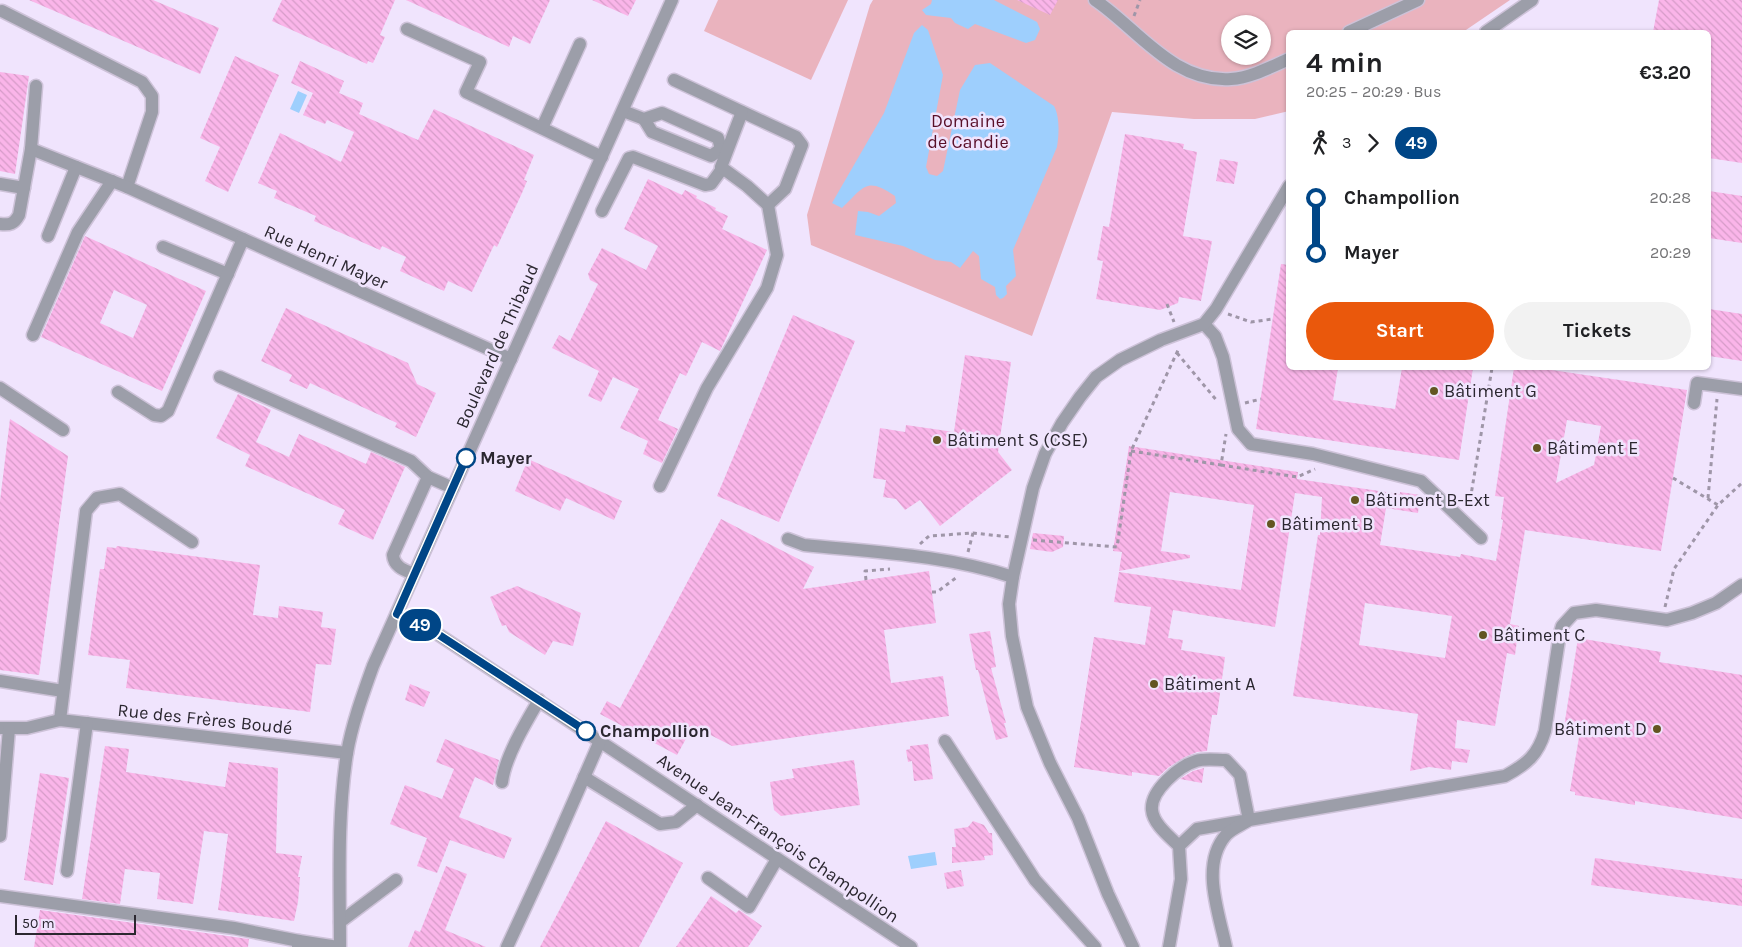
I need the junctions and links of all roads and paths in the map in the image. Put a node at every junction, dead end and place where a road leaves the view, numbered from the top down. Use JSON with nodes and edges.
{"nodes":[{"id":1,"x":672,"y":0,"type":"edge"},
{"id":2,"x":1095,"y":0,"type":"edge"},
{"id":3,"x":1418,"y":0,"type":"edge"},
{"id":4,"x":1532,"y":0,"type":"edge"},
{"id":5,"x":2,"y":11,"type":"dead end"},
{"id":6,"x":407,"y":29,"type":"dead end"},
{"id":7,"x":1353,"y":30,"type":"edge"},
{"id":8,"x":1489,"y":30,"type":"edge"},
{"id":9,"x":580,"y":44,"type":"dead end"},
{"id":10,"x":1286,"y":60,"type":"edge"},
{"id":11,"x":674,"y":80,"type":"dead end"},
{"id":12,"x":36,"y":86,"type":"dead end"},
{"id":13,"x":623,"y":111,"type":"junction"},
{"id":14,"x":742,"y":112,"type":"junction"},
{"id":15,"x":644,"y":119,"type":"junction"},
{"id":16,"x":542,"y":128,"type":"junction"},
{"id":17,"x":31,"y":149,"type":"junction"},
{"id":18,"x":724,"y":151,"type":"junction"},
{"id":19,"x":602,"y":157,"type":"junction"},
{"id":20,"x":76,"y":167,"type":"junction"},
{"id":21,"x":722,"y":169,"type":"junction"},
{"id":22,"x":112,"y":181,"type":"junction"},
{"id":23,"x":0,"y":184,"type":"edge"},
{"id":24,"x":127,"y":187,"type":"junction"},
{"id":25,"x":24,"y":188,"type":"junction"},
{"id":26,"x":1286,"y":191,"type":"edge"},
{"id":27,"x":768,"y":205,"type":"junction"},
{"id":28,"x":602,"y":211,"type":"dead end"},
{"id":29,"x":0,"y":224,"type":"edge"},
{"id":30,"x":48,"y":236,"type":"dead end"},
{"id":31,"x":243,"y":239,"type":"junction"},
{"id":32,"x":163,"y":247,"type":"dead end"},
{"id":33,"x":228,"y":274,"type":"junction"},
{"id":34,"x":1273,"y":319,"type":"dead end"},
{"id":35,"x":1251,"y":322,"type":"dead end"},
{"id":36,"x":1204,"y":324,"type":"junction"},
{"id":37,"x":33,"y":335,"type":"dead end"},
{"id":38,"x":1179,"y":347,"type":"dead end"},
{"id":39,"x":511,"y":358,"type":"junction"},
{"id":40,"x":1492,"y":370,"type":"edge"},
{"id":41,"x":220,"y":377,"type":"dead end"},
{"id":42,"x":1719,"y":386,"type":"junction"},
{"id":43,"x":0,"y":388,"type":"edge"},
{"id":44,"x":1742,"y":389,"type":"edge"},
{"id":45,"x":118,"y":392,"type":"dead end"},
{"id":46,"x":1694,"y":403,"type":"dead end"},
{"id":47,"x":1227,"y":426,"type":"dead end"},
{"id":48,"x":63,"y":430,"type":"dead end"},
{"id":49,"x":1131,"y":451,"type":"junction"},
{"id":50,"x":1222,"y":465,"type":"junction"},
{"id":51,"x":1318,"y":468,"type":"dead end"},
{"id":52,"x":1222,"y":470,"type":"dead end"},
{"id":53,"x":428,"y":478,"type":"junction"},
{"id":54,"x":1673,"y":478,"type":"dead end"},
{"id":55,"x":1742,"y":483,"type":"edge"},
{"id":56,"x":660,"y":486,"type":"dead end"},
{"id":57,"x":453,"y":488,"type":"junction"},
{"id":58,"x":1708,"y":498,"type":"junction"},
{"id":59,"x":1718,"y":505,"type":"junction"},
{"id":60,"x":1466,"y":524,"type":"junction"},
{"id":61,"x":1481,"y":538,"type":"dead end"},
{"id":62,"x":788,"y":539,"type":"dead end"},
{"id":63,"x":1022,"y":539,"type":"junction"},
{"id":64,"x":192,"y":542,"type":"dead end"},
{"id":65,"x":915,"y":556,"type":"junction"},
{"id":66,"x":414,"y":574,"type":"junction"},
{"id":67,"x":1012,"y":577,"type":"junction"},
{"id":68,"x":1742,"y":585,"type":"edge"},
{"id":69,"x":397,"y":614,"type":"junction"},
{"id":70,"x":1667,"y":620,"type":"junction"},
{"id":71,"x":0,"y":681,"type":"edge"},
{"id":72,"x":63,"y":691,"type":"junction"},
{"id":73,"x":539,"y":700,"type":"junction"},
{"id":74,"x":60,"y":720,"type":"junction"},
{"id":75,"x":87,"y":723,"type":"junction"},
{"id":76,"x":5,"y":729,"type":"edge"},
{"id":77,"x":600,"y":741,"type":"junction"},
{"id":78,"x":945,"y":741,"type":"dead end"},
{"id":79,"x":347,"y":753,"type":"junction"},
{"id":80,"x":584,"y":777,"type":"junction"},
{"id":81,"x":502,"y":782,"type":"dead end"},
{"id":82,"x":697,"y":805,"type":"junction"},
{"id":83,"x":1249,"y":820,"type":"junction"},
{"id":84,"x":0,"y":836,"type":"edge"},
{"id":85,"x":1179,"y":846,"type":"junction"},
{"id":86,"x":777,"y":859,"type":"junction"},
{"id":87,"x":67,"y":871,"type":"dead end"},
{"id":88,"x":708,"y":878,"type":"dead end"},
{"id":89,"x":396,"y":880,"type":"dead end"},
{"id":90,"x":0,"y":896,"type":"edge"},
{"id":91,"x":340,"y":922,"type":"junction"},
{"id":92,"x":298,"y":944,"type":"edge"},
{"id":93,"x":907,"y":946,"type":"edge"},
{"id":94,"x":339,"y":947,"type":"edge"},
{"id":95,"x":507,"y":947,"type":"edge"},
{"id":96,"x":1095,"y":947,"type":"edge"},
{"id":97,"x":1133,"y":947,"type":"edge"},
{"id":98,"x":1168,"y":947,"type":"edge"},
{"id":99,"x":1226,"y":947,"type":"edge"}],
"edges":[{"from":1,"to":13,"type":"street","name":"Boulevard de Thibaud"},
{"from":2,"to":10,"type":"street"},
{"from":3,"to":7,"type":"street"},
{"from":4,"to":8,"type":"street"},
{"from":5,"to":24,"type":"street"},
{"from":6,"to":16,"type":"street"},
{"from":9,"to":16,"type":"street"},
{"from":11,"to":14,"type":"street"},
{"from":12,"to":17,"type":"street"},
{"from":13,"to":15,"type":"street"},
{"from":13,"to":19,"type":"street","name":"Boulevard de Thibaud"},
{"from":14,"to":18,"type":"street"},
{"from":14,"to":27,"type":"street"},
{"from":15,"to":18,"type":"street"},
{"from":15,"to":18,"type":"street"},
{"from":16,"to":19,"type":"street"},
{"from":17,"to":20,"type":"street","name":"Rue Henri Mayer"},
{"from":17,"to":25,"type":"street"},
{"from":18,"to":21,"type":"street"},
{"from":19,"to":39,"type":"street","name":"Boulevard de Thibaud"},
{"from":20,"to":22,"type":"street","name":"Rue Henri Mayer"},
{"from":20,"to":30,"type":"street"},
{"from":21,"to":27,"type":"street"},
{"from":21,"to":28,"type":"street"},
{"from":22,"to":24,"type":"street","name":"Rue Henri Mayer"},
{"from":22,"to":37,"type":"street"},
{"from":23,"to":25,"type":"street"},
{"from":24,"to":31,"type":"street","name":"Rue Henri Mayer"},
{"from":25,"to":29,"type":"street"},
{"from":26,"to":36,"type":"street"},
{"from":27,"to":56,"type":"street"},
{"from":31,"to":33,"type":"street"},
{"from":31,"to":39,"type":"street","name":"Rue Henri Mayer"},
{"from":32,"to":33,"type":"street"},
{"from":33,"to":45,"type":"street"},
{"from":34,"to":35,"type":"path"},
{"from":36,"to":60,"type":"street"},
{"from":36,"to":63,"type":"street"},
{"from":38,"to":49,"type":"path"},
{"from":39,"to":57,"type":"street","name":"Boulevard de Thibaud"},
{"from":40,"to":60,"type":"path"},
{"from":41,"to":53,"type":"street"},
{"from":42,"to":44,"type":"street"},
{"from":42,"to":46,"type":"street"},
{"from":42,"to":58,"type":"path"},
{"from":43,"to":48,"type":"street"},
{"from":47,"to":50,"type":"path"},
{"from":49,"to":50,"type":"path"},
{"from":49,"to":63,"type":"path"},
{"from":50,"to":51,"type":"path"},
{"from":50,"to":52,"type":"path"},
{"from":53,"to":57,"type":"street"},
{"from":53,"to":66,"type":"street"},
{"from":54,"to":58,"type":"path"},
{"from":55,"to":59,"type":"path"},
{"from":57,"to":66,"type":"street","name":"Boulevard de Thibaud"},
{"from":58,"to":59,"type":"path"},
{"from":59,"to":70,"type":"path"},
{"from":60,"to":61,"type":"street"},
{"from":62,"to":65,"type":"street"},
{"from":63,"to":65,"type":"path"},
{"from":63,"to":67,"type":"street"},
{"from":64,"to":72,"type":"street"},
{"from":65,"to":67,"type":"street"},
{"from":66,"to":69,"type":"street","name":"Boulevard de Thibaud"},
{"from":67,"to":97,"type":"street"},
{"from":68,"to":70,"type":"street"},
{"from":69,"to":73,"type":"street","name":"Avenue Jean-François Champollion"},
{"from":69,"to":79,"type":"street","name":"Boulevard de Thibaud"},
{"from":70,"to":83,"type":"street"},
{"from":71,"to":72,"type":"street"},
{"from":72,"to":74,"type":"street"},
{"from":73,"to":77,"type":"street","name":"Avenue Jean-François Champollion"},
{"from":73,"to":81,"type":"street"},
{"from":74,"to":75,"type":"street","name":"Rue des Frères Boudé"},
{"from":74,"to":76,"type":"street","name":"Rue des Frères Boudé"},
{"from":75,"to":79,"type":"street","name":"Rue des Frères Boudé"},
{"from":75,"to":87,"type":"street"},
{"from":76,"to":84,"type":"street"},
{"from":77,"to":80,"type":"street"},
{"from":77,"to":82,"type":"street","name":"Avenue Jean-François Champollion"},
{"from":78,"to":96,"type":"street"},
{"from":79,"to":91,"type":"street","name":"Boulevard de Thibaud"},
{"from":80,"to":82,"type":"street"},
{"from":80,"to":95,"type":"street"},
{"from":82,"to":86,"type":"street","name":"Avenue Jean-François Champollion"},
{"from":83,"to":85,"type":"street"},
{"from":83,"to":85,"type":"street"},
{"from":83,"to":99,"type":"street"},
{"from":85,"to":98,"type":"street"},
{"from":86,"to":88,"type":"street"},
{"from":86,"to":93,"type":"street","name":"Avenue Jean-François Champollion"},
{"from":89,"to":91,"type":"street"},
{"from":90,"to":92,"type":"street"},
{"from":91,"to":94,"type":"street","name":"Boulevard de Thibaud"},
{"from":92,"to":94,"type":"street"}]}
